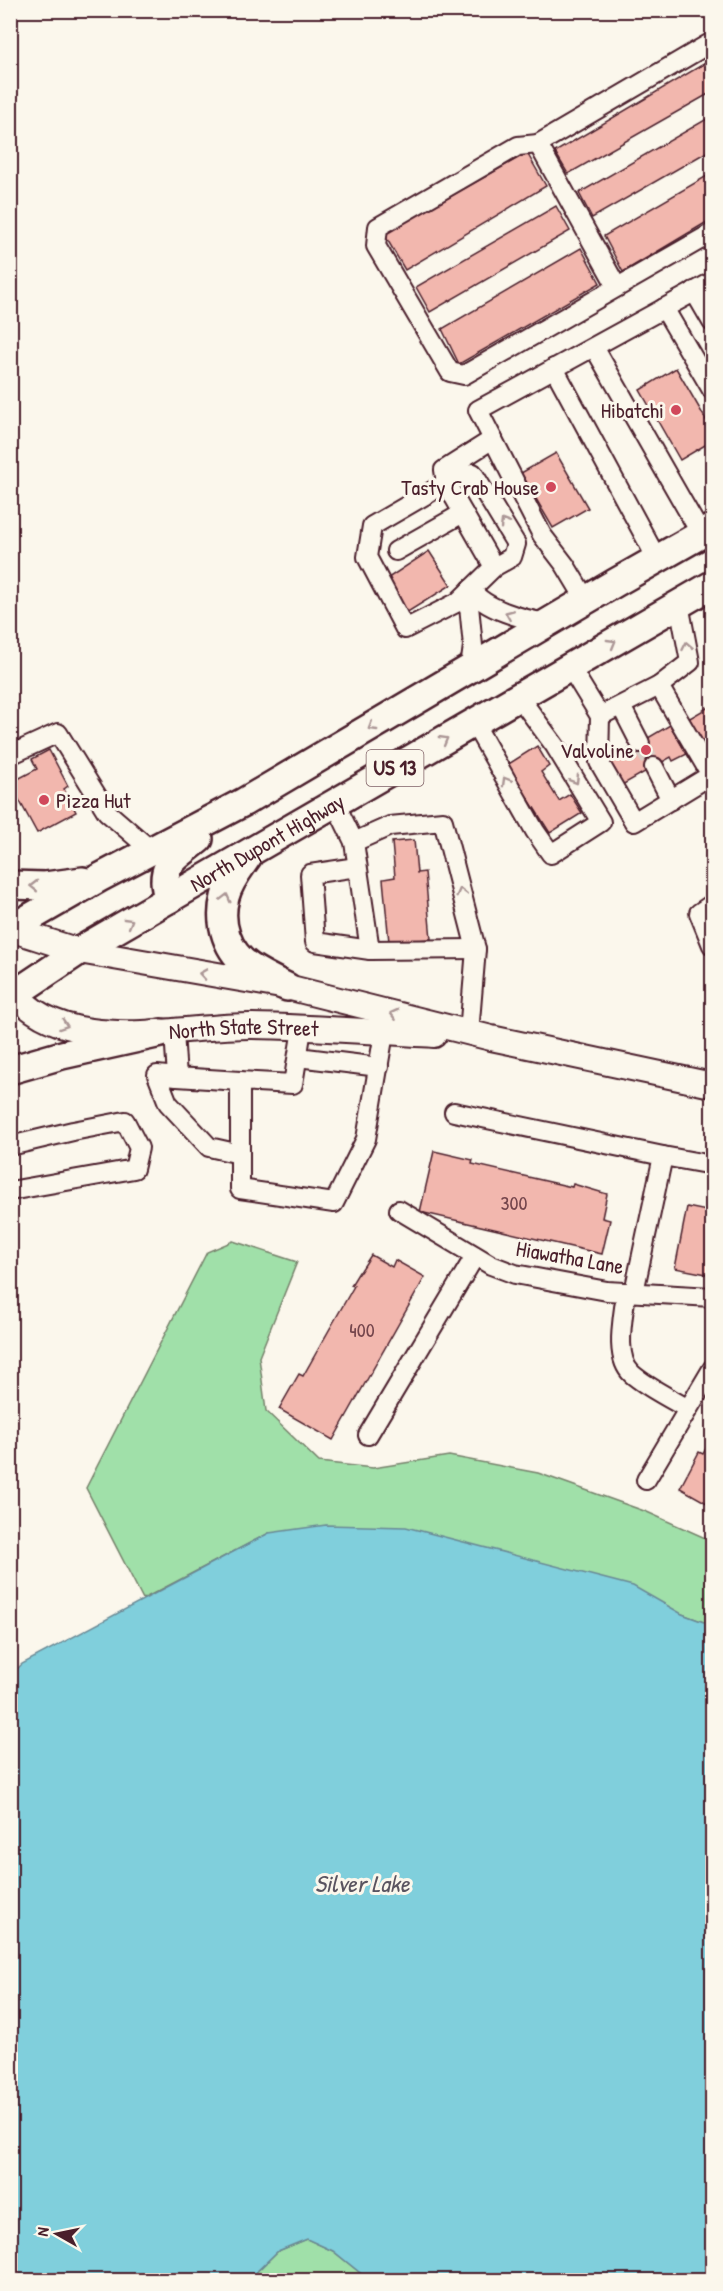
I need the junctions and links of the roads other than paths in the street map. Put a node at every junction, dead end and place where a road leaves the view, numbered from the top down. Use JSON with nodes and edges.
{"nodes":[{"id":1,"x":712,"y":42,"type":"edge"},
{"id":2,"x":538,"y":144,"type":"junction"},
{"id":3,"x":712,"y":232,"type":"edge"},
{"id":4,"x":712,"y":282,"type":"edge"},
{"id":5,"x":617,"y":287,"type":"junction"},
{"id":6,"x":694,"y":291,"type":"junction"},
{"id":7,"x":664,"y":308,"type":"junction"},
{"id":8,"x":712,"y":322,"type":"edge"},
{"id":9,"x":594,"y":347,"type":"junction"},
{"id":10,"x":554,"y":368,"type":"junction"},
{"id":11,"x":712,"y":390,"type":"edge"},
{"id":12,"x":493,"y":439,"type":"junction"},
{"id":13,"x":446,"y":483,"type":"junction"},
{"id":14,"x":463,"y":513,"type":"junction"},
{"id":15,"x":707,"y":531,"type":"edge"},
{"id":16,"x":396,"y":551,"type":"dead end"},
{"id":17,"x":657,"y":559,"type":"junction"},
{"id":18,"x":494,"y":567,"type":"junction"},
{"id":19,"x":712,"y":585,"type":"edge"},
{"id":20,"x":473,"y":592,"type":"junction"},
{"id":21,"x":586,"y":600,"type":"junction"},
{"id":22,"x":679,"y":604,"type":"junction"},
{"id":23,"x":548,"y":623,"type":"junction"},
{"id":24,"x":570,"y":667,"type":"junction"},
{"id":25,"x":470,"y":668,"type":"junction"},
{"id":26,"x":659,"y":686,"type":"junction"},
{"id":27,"x":519,"y":697,"type":"junction"},
{"id":28,"x":621,"y":706,"type":"junction"},
{"id":29,"x":600,"y":716,"type":"junction"},
{"id":30,"x":474,"y":723,"type":"junction"},
{"id":31,"x":640,"y":743,"type":"tunnel mouth"},
{"id":32,"x":10,"y":755,"type":"edge"},
{"id":33,"x":654,"y":767,"type":"tunnel mouth"},
{"id":34,"x":671,"y":800,"type":"junction"},
{"id":35,"x":244,"y":802,"type":"junction"},
{"id":36,"x":335,"y":802,"type":"junction"},
{"id":37,"x":354,"y":842,"type":"junction"},
{"id":38,"x":253,"y":850,"type":"junction"},
{"id":39,"x":152,"y":851,"type":"junction"},
{"id":40,"x":357,"y":867,"type":"junction"},
{"id":41,"x":99,"y":878,"type":"junction"},
{"id":42,"x":10,"y":885,"type":"edge"},
{"id":43,"x":169,"y":898,"type":"junction"},
{"id":44,"x":712,"y":904,"type":"edge"},
{"id":45,"x":10,"y":929,"type":"edge"},
{"id":46,"x":712,"y":945,"type":"edge"},
{"id":47,"x":476,"y":949,"type":"junction"},
{"id":48,"x":370,"y":950,"type":"junction"},
{"id":49,"x":79,"y":951,"type":"junction"},
{"id":50,"x":287,"y":987,"type":"junction"},
{"id":51,"x":12,"y":993,"type":"edge"},
{"id":52,"x":302,"y":1029,"type":"junction"},
{"id":53,"x":168,"y":1032,"type":"junction"},
{"id":54,"x":384,"y":1033,"type":"junction"},
{"id":55,"x":480,"y":1036,"type":"junction"},
{"id":56,"x":298,"y":1057,"type":"junction"},
{"id":57,"x":379,"y":1067,"type":"junction"},
{"id":58,"x":10,"y":1070,"type":"edge"},
{"id":59,"x":177,"y":1077,"type":"junction"},
{"id":60,"x":240,"y":1081,"type":"junction"},
{"id":61,"x":712,"y":1085,"type":"edge"},
{"id":62,"x":454,"y":1112,"type":"dead end"},
{"id":63,"x":10,"y":1146,"type":"edge"},
{"id":64,"x":240,"y":1154,"type":"junction"},
{"id":65,"x":663,"y":1156,"type":"junction"},
{"id":66,"x":712,"y":1165,"type":"edge"},
{"id":67,"x":10,"y":1191,"type":"edge"},
{"id":68,"x":399,"y":1210,"type":"dead end"},
{"id":69,"x":475,"y":1256,"type":"junction"},
{"id":70,"x":630,"y":1292,"type":"junction"},
{"id":71,"x":712,"y":1297,"type":"edge"},
{"id":72,"x":712,"y":1368,"type":"edge"},
{"id":73,"x":688,"y":1409,"type":"junction"},
{"id":74,"x":368,"y":1435,"type":"dead end"},
{"id":75,"x":646,"y":1480,"type":"dead end"}],
"edges":[{"from":1,"to":2,"type":"street"},
{"from":2,"to":5,"type":"street"},
{"from":2,"to":5,"type":"street"},
{"from":3,"to":5,"type":"street"},
{"from":4,"to":6,"type":"street"},
{"from":6,"to":7,"type":"street"},
{"from":6,"to":8,"type":"street"},
{"from":7,"to":9,"type":"street"},
{"from":7,"to":11,"type":"street"},
{"from":9,"to":10,"type":"street"},
{"from":9,"to":15,"type":"street"},
{"from":10,"to":12,"type":"street"},
{"from":10,"to":17,"type":"street"},
{"from":12,"to":13,"type":"street"},
{"from":12,"to":21,"type":"street"},
{"from":13,"to":14,"type":"street"},
{"from":18,"to":13,"type":"street","one_way":true},
{"from":13,"to":20,"type":"street"},
{"from":14,"to":16,"type":"street"},
{"from":14,"to":18,"type":"street"},
{"from":15,"to":17,"type":"highway","name":"North Dupont Highway","number":"US 13"},
{"from":17,"to":21,"type":"highway","name":"North Dupont Highway","number":"US 13"},
{"from":18,"to":20,"type":"street"},
{"from":19,"to":22,"type":"highway","name":"North Dupont Highway","number":"US 13"},
{"from":23,"to":20,"type":"street","one_way":true},
{"from":20,"to":25,"type":"street"},
{"from":21,"to":23,"type":"highway","name":"North Dupont Highway","number":"US 13"},
{"from":24,"to":22,"type":"highway","name":"North Dupont Highway","number":"US 13","one_way":true},
{"from":26,"to":22,"type":"street","one_way":true},
{"from":23,"to":25,"type":"highway","name":"North Dupont Highway","number":"US 13"},
{"from":24,"to":27,"type":"highway","name":"North Dupont Highway","number":"US 13"},
{"from":24,"to":29,"type":"street"},
{"from":25,"to":35,"type":"highway","name":"North Dupont Highway","number":"US 13","one_way":true},
{"from":26,"to":28,"type":"street"},
{"from":26,"to":34,"type":"street"},
{"from":27,"to":30,"type":"highway","name":"North Dupont Highway","number":"US 13"},
{"from":27,"to":30,"type":"street","one_way":true},
{"from":28,"to":29,"type":"street"},
{"from":28,"to":31,"type":"street"},
{"from":29,"to":34,"type":"street"},
{"from":36,"to":30,"type":"highway","name":"North Dupont Highway","number":"US 13","one_way":true},
{"from":32,"to":39,"type":"street"},
{"from":33,"to":34,"type":"street"},
{"from":35,"to":39,"type":"highway","name":"North Dupont Highway","number":"US 13"},
{"from":35,"to":43,"type":"highway"},
{"from":36,"to":37,"type":"street"},
{"from":36,"to":38,"type":"highway","name":"North Dupont Highway","number":"US 13"},
{"from":37,"to":40,"type":"street"},
{"from":47,"to":37,"type":"street","one_way":true},
{"from":38,"to":43,"type":"highway","name":"North Dupont Highway","number":"US 13"},
{"from":50,"to":38,"type":"highway","one_way":true},
{"from":39,"to":41,"type":"highway","name":"North Dupont Highway","number":"US 13"},
{"from":40,"to":48,"type":"street"},
{"from":40,"to":48,"type":"street"},
{"from":41,"to":42,"type":"highway","one_way":true},
{"from":41,"to":45,"type":"highway","name":"North Dupont Highway","number":"US 13"},
{"from":49,"to":43,"type":"highway","name":"North Dupont Highway","number":"US 13","one_way":true},
{"from":44,"to":46,"type":"street"},
{"from":45,"to":49,"type":"main road","name":"North State Street"},
{"from":47,"to":48,"type":"street"},
{"from":47,"to":55,"type":"street"},
{"from":50,"to":49,"type":"main road","name":"North State Street","one_way":true},
{"from":49,"to":51,"type":"highway","name":"North Dupont Highway","number":"US 13"},
{"from":55,"to":50,"type":"main road","name":"North State Street","one_way":true},
{"from":51,"to":53,"type":"main road","name":"North State Street","one_way":true},
{"from":52,"to":53,"type":"main road","name":"North State Street"},
{"from":52,"to":54,"type":"main road","name":"North State Street"},
{"from":52,"to":56,"type":"street"},
{"from":53,"to":58,"type":"highway"},
{"from":53,"to":59,"type":"street"},
{"from":54,"to":55,"type":"main road","name":"North State Street"},
{"from":54,"to":57,"type":"street"},
{"from":55,"to":61,"type":"main road","name":"North State Street"},
{"from":56,"to":57,"type":"street"},
{"from":56,"to":60,"type":"street"},
{"from":57,"to":64,"type":"street"},
{"from":59,"to":60,"type":"street"},
{"from":59,"to":64,"type":"street"},
{"from":60,"to":64,"type":"street"},
{"from":62,"to":65,"type":"street"},
{"from":63,"to":67,"type":"street"},
{"from":65,"to":66,"type":"street"},
{"from":65,"to":70,"type":"street"},
{"from":68,"to":69,"type":"street","name":"Hiawatha Lane"},
{"from":69,"to":70,"type":"street","name":"Hiawatha Lane"},
{"from":69,"to":74,"type":"street"},
{"from":70,"to":71,"type":"street","name":"Hiawatha Lane"},
{"from":70,"to":73,"type":"street"},
{"from":72,"to":73,"type":"street"},
{"from":73,"to":75,"type":"street"}]}
